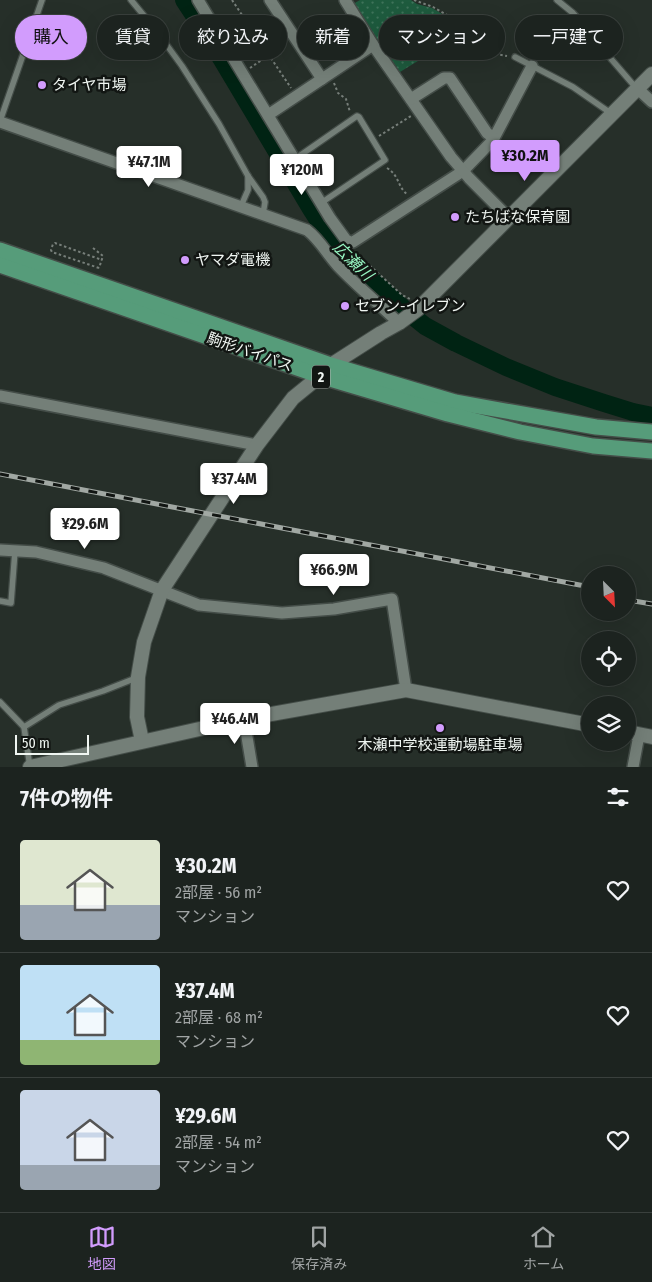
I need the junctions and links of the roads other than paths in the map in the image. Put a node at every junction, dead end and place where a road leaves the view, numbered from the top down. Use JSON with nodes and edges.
{"nodes":[{"id":1,"x":42,"y":0,"type":"edge"},
{"id":2,"x":131,"y":0,"type":"edge"},
{"id":3,"x":198,"y":0,"type":"edge"},
{"id":4,"x":270,"y":0,"type":"edge"},
{"id":5,"x":345,"y":0,"type":"edge"},
{"id":6,"x":557,"y":0,"type":"edge"},
{"id":7,"x":374,"y":45,"type":"junction"},
{"id":8,"x":521,"y":60,"type":"edge"},
{"id":9,"x":532,"y":66,"type":"junction"},
{"id":10,"x":652,"y":74,"type":"edge"},
{"id":11,"x":322,"y":78,"type":"junction"},
{"id":12,"x":638,"y":89,"type":"junction"},
{"id":13,"x":411,"y":99,"type":"junction"},
{"id":14,"x":652,"y":102,"type":"edge"},
{"id":15,"x":612,"y":114,"type":"junction"},
{"id":16,"x":268,"y":115,"type":"junction"},
{"id":17,"x":0,"y":122,"type":"edge"},
{"id":18,"x":494,"y":138,"type":"junction"},
{"id":19,"x":295,"y":160,"type":"junction"},
{"id":20,"x":463,"y":171,"type":"junction"},
{"id":21,"x":248,"y":176,"type":"junction"},
{"id":22,"x":321,"y":203,"type":"junction"},
{"id":23,"x":241,"y":206,"type":"junction"},
{"id":24,"x":263,"y":214,"type":"junction"},
{"id":25,"x":509,"y":218,"type":"junction"},
{"id":26,"x":0,"y":250,"type":"edge"},
{"id":27,"x":0,"y":266,"type":"edge"},
{"id":28,"x":401,"y":321,"type":"junction"},
{"id":29,"x":331,"y":366,"type":"junction"},
{"id":30,"x":320,"y":376,"type":"junction"},
{"id":31,"x":0,"y":396,"type":"edge"},
{"id":32,"x":652,"y":432,"type":"edge"},
{"id":33,"x":257,"y":444,"type":"junction"},
{"id":34,"x":652,"y":452,"type":"edge"},
{"id":35,"x":0,"y":550,"type":"edge"},
{"id":36,"x":15,"y":551,"type":"junction"},
{"id":37,"x":162,"y":590,"type":"junction"},
{"id":38,"x":0,"y":601,"type":"edge"},
{"id":39,"x":138,"y":677,"type":"junction"},
{"id":40,"x":406,"y":690,"type":"junction"},
{"id":41,"x":0,"y":702,"type":"edge"},
{"id":42,"x":244,"y":719,"type":"junction"},
{"id":43,"x":581,"y":723,"type":"edge"},
{"id":44,"x":24,"y":727,"type":"junction"},
{"id":45,"x":639,"y":735,"type":"edge"},
{"id":46,"x":142,"y":741,"type":"junction"},
{"id":47,"x":30,"y":767,"type":"edge"},
{"id":48,"x":252,"y":767,"type":"edge"},
{"id":49,"x":633,"y":767,"type":"edge"}],
"edges":[{"from":1,"to":17,"type":"lane"},
{"from":2,"to":21,"type":"lane"},
{"from":3,"to":16,"type":"street"},
{"from":4,"to":11,"type":"street"},
{"from":5,"to":7,"type":"street"},
{"from":6,"to":12,"type":"lane"},
{"from":7,"to":11,"type":"street"},
{"from":7,"to":13,"type":"street"},
{"from":8,"to":9,"type":"lane"},
{"from":9,"to":15,"type":"lane"},
{"from":9,"to":18,"type":"street"},
{"from":10,"to":12,"type":"street"},
{"from":11,"to":16,"type":"street"},
{"from":12,"to":14,"type":"street"},
{"from":12,"to":15,"type":"street"},
{"from":13,"to":18,"type":"street"},
{"from":13,"to":20,"type":"street"},
{"from":15,"to":25,"type":"street"},
{"from":16,"to":19,"type":"street"},
{"from":17,"to":23,"type":"street"},
{"from":18,"to":20,"type":"street"},
{"from":19,"to":22,"type":"street"},
{"from":19,"to":22,"type":"lane"},
{"from":20,"to":22,"type":"street"},
{"from":20,"to":25,"type":"street"},
{"from":21,"to":23,"type":"lane"},
{"from":21,"to":24,"type":"lane"},
{"from":23,"to":24,"type":"street"},
{"from":24,"to":28,"type":"street"},
{"from":25,"to":28,"type":"street"},
{"from":26,"to":29,"type":"main road","name":"駒形バイパス","number":"2"},
{"from":27,"to":30,"type":"main road","name":"駒形バイパス","number":"2"},
{"from":28,"to":29,"type":"street"},
{"from":29,"to":30,"type":"street"},
{"from":29,"to":32,"type":"main road","name":"駒形バイパス","number":"2"},
{"from":30,"to":33,"type":"street"},
{"from":30,"to":34,"type":"main road","name":"駒形バイパス","number":"2"},
{"from":31,"to":33,"type":"street"},
{"from":33,"to":37,"type":"street"},
{"from":35,"to":36,"type":"street"},
{"from":36,"to":37,"type":"street"},
{"from":36,"to":38,"type":"lane"},
{"from":37,"to":39,"type":"street"},
{"from":37,"to":40,"type":"street"},
{"from":39,"to":44,"type":"lane"},
{"from":39,"to":46,"type":"street"},
{"from":40,"to":42,"type":"street"},
{"from":40,"to":43,"type":"street"},
{"from":41,"to":44,"type":"lane"},
{"from":42,"to":46,"type":"street"},
{"from":42,"to":48,"type":"street"},
{"from":44,"to":47,"type":"lane"},
{"from":45,"to":49,"type":"street"},
{"from":46,"to":47,"type":"street"}]}
